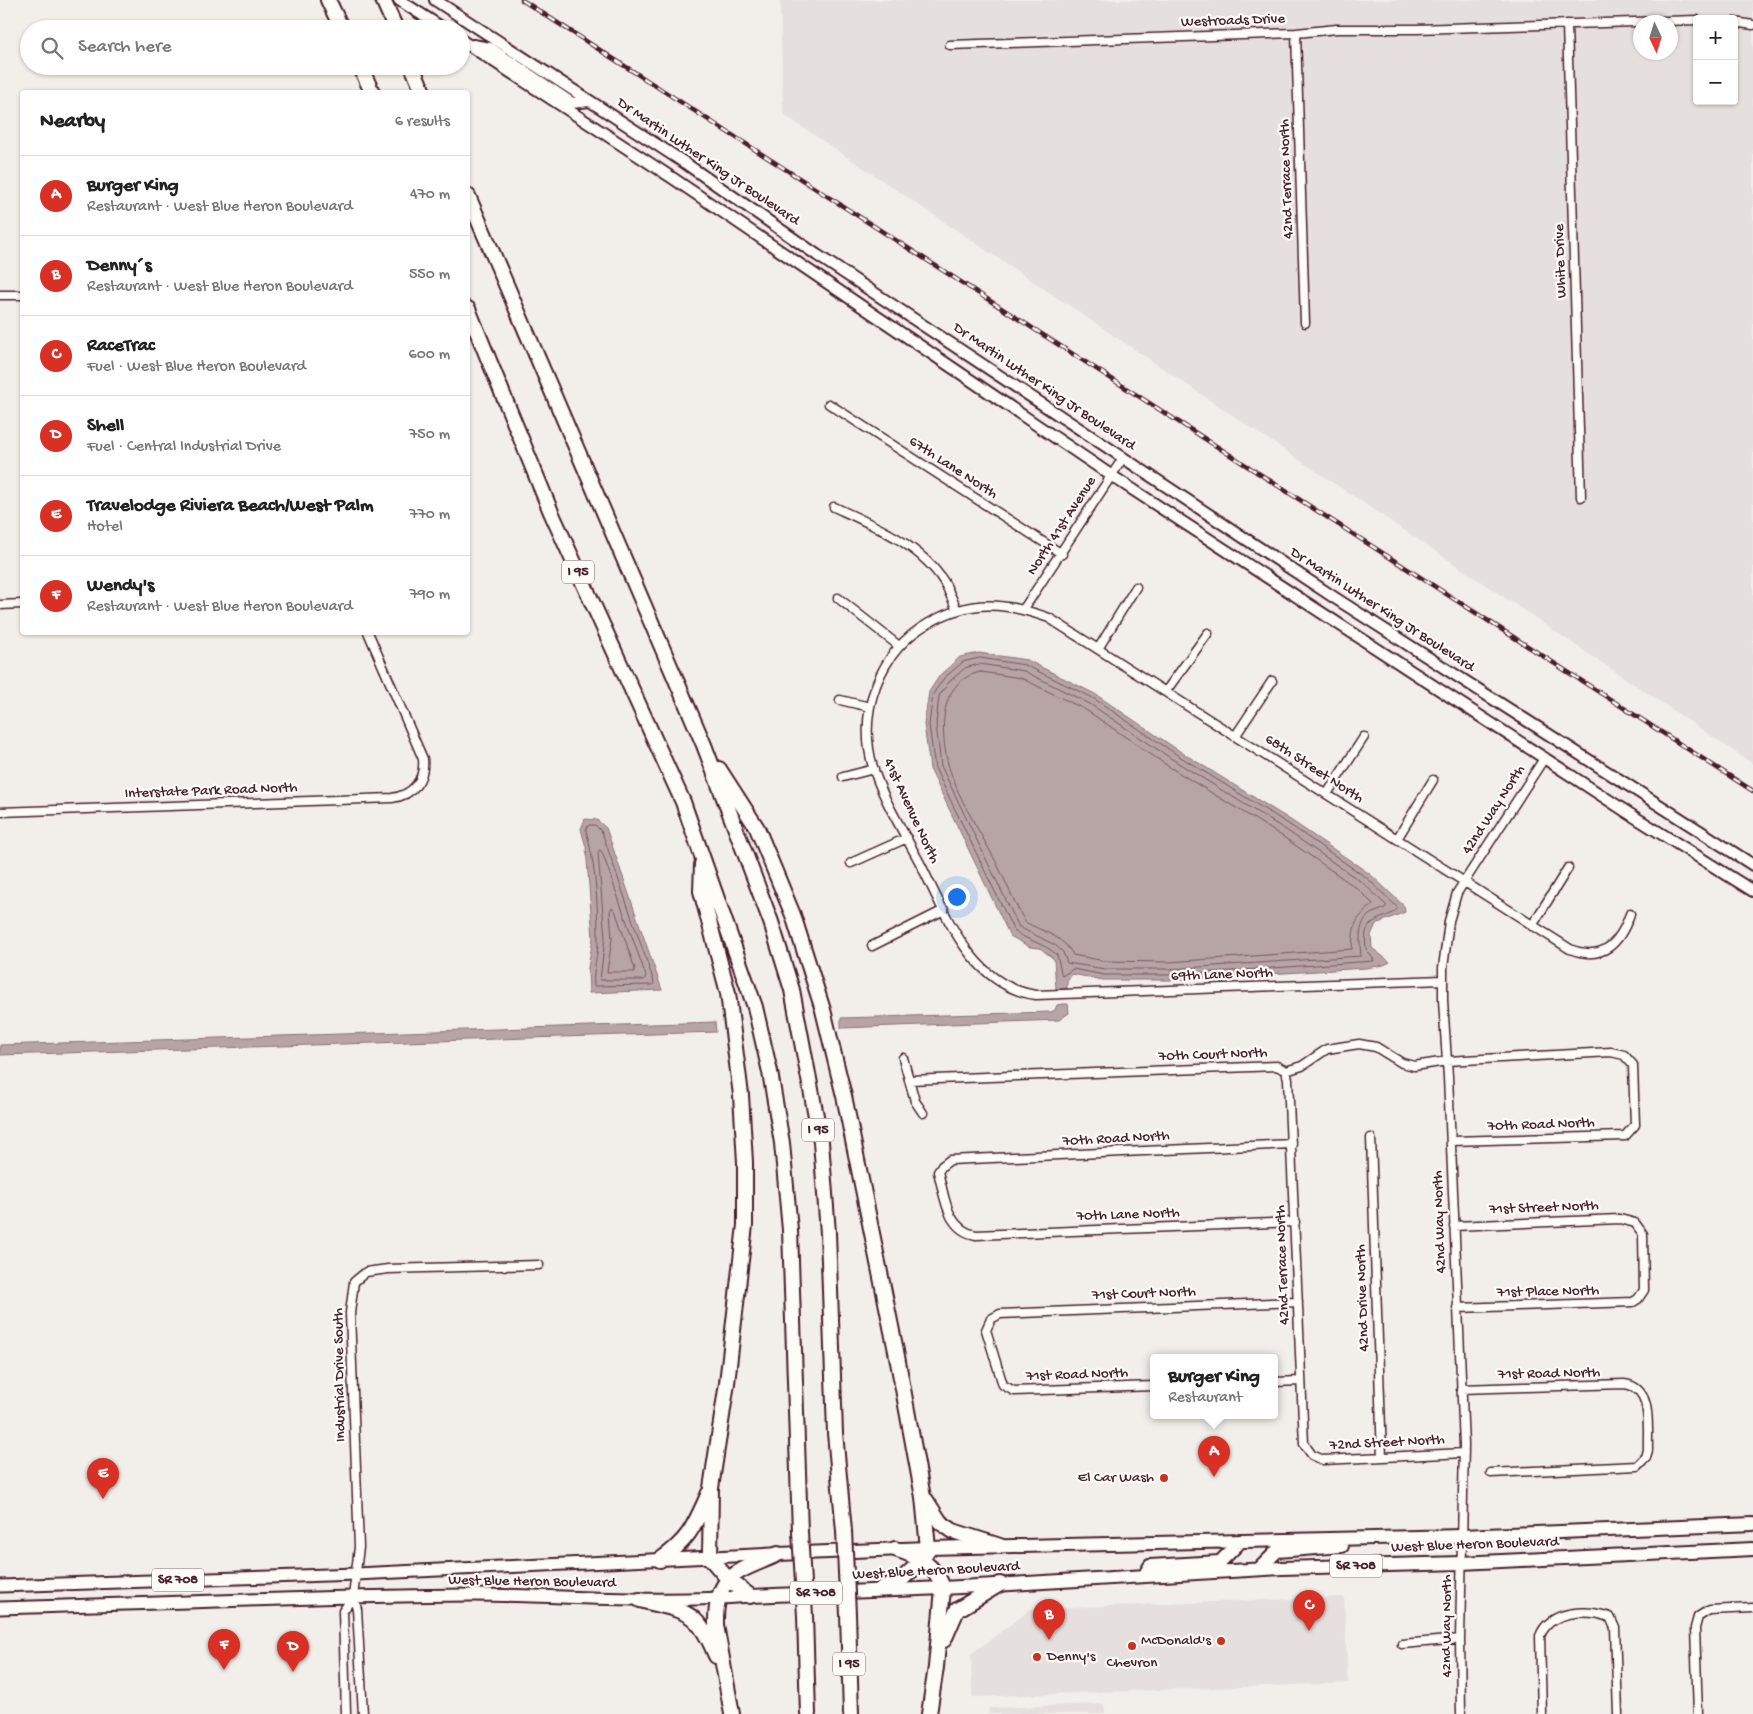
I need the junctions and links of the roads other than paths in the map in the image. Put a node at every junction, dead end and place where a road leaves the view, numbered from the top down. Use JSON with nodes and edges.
{"nodes":[{"id":1,"x":328,"y":0,"type":"edge"},
{"id":2,"x":383,"y":0,"type":"edge"},
{"id":3,"x":399,"y":0,"type":"edge"},
{"id":4,"x":435,"y":0,"type":"edge"},
{"id":5,"x":338,"y":20,"type":"edge"},
{"id":6,"x":392,"y":20,"type":"edge"},
{"id":7,"x":430,"y":20,"type":"edge"},
{"id":8,"x":466,"y":20,"type":"edge"},
{"id":9,"x":1693,"y":20,"type":"edge"},
{"id":10,"x":1738,"y":22,"type":"edge"},
{"id":11,"x":1751,"y":22,"type":"edge"},
{"id":12,"x":470,"y":23,"type":"edge"},
{"id":13,"x":1567,"y":24,"type":"junction"},
{"id":14,"x":1296,"y":33,"type":"junction"},
{"id":15,"x":470,"y":43,"type":"edge"},
{"id":16,"x":950,"y":45,"type":"dead end"},
{"id":17,"x":470,"y":46,"type":"edge"},
{"id":18,"x":364,"y":75,"type":"edge"},
{"id":19,"x":416,"y":75,"type":"edge"},
{"id":20,"x":371,"y":90,"type":"edge"},
{"id":21,"x":422,"y":90,"type":"edge"},
{"id":22,"x":589,"y":100,"type":"junction"},
{"id":23,"x":470,"y":201,"type":"edge"},
{"id":24,"x":20,"y":295,"type":"edge"},
{"id":25,"x":0,"y":296,"type":"edge"},
{"id":26,"x":470,"y":314,"type":"edge"},
{"id":27,"x":1305,"y":324,"type":"dead end"},
{"id":28,"x":829,"y":404,"type":"dead end"},
{"id":29,"x":1123,"y":458,"type":"junction"},
{"id":30,"x":1112,"y":476,"type":"junction"},
{"id":31,"x":1582,"y":497,"type":"dead end"},
{"id":32,"x":834,"y":507,"type":"dead end"},
{"id":33,"x":1062,"y":554,"type":"junction"},
{"id":34,"x":1136,"y":587,"type":"dead end"},
{"id":35,"x":838,"y":598,"type":"dead end"},
{"id":36,"x":20,"y":604,"type":"edge"},
{"id":37,"x":0,"y":605,"type":"edge"},
{"id":38,"x":957,"y":610,"type":"junction"},
{"id":39,"x":1024,"y":610,"type":"junction"},
{"id":40,"x":1208,"y":633,"type":"dead end"},
{"id":41,"x":369,"y":635,"type":"edge"},
{"id":42,"x":899,"y":646,"type":"junction"},
{"id":43,"x":1098,"y":649,"type":"junction"},
{"id":44,"x":1272,"y":681,"type":"dead end"},
{"id":45,"x":1166,"y":691,"type":"junction"},
{"id":46,"x":840,"y":700,"type":"dead end"},
{"id":47,"x":870,"y":707,"type":"junction"},
{"id":48,"x":1236,"y":735,"type":"junction"},
{"id":49,"x":1364,"y":737,"type":"dead end"},
{"id":50,"x":704,"y":745,"type":"junction"},
{"id":51,"x":1545,"y":757,"type":"junction"},
{"id":52,"x":874,"y":769,"type":"junction"},
{"id":53,"x":843,"y":777,"type":"dead end"},
{"id":54,"x":1433,"y":780,"type":"dead end"},
{"id":55,"x":1327,"y":794,"type":"junction"},
{"id":56,"x":0,"y":812,"type":"edge"},
{"id":57,"x":907,"y":838,"type":"junction"},
{"id":58,"x":1397,"y":839,"type":"junction"},
{"id":59,"x":702,"y":856,"type":"junction"},
{"id":60,"x":851,"y":864,"type":"dead end"},
{"id":61,"x":1753,"y":865,"type":"edge"},
{"id":62,"x":1568,"y":868,"type":"dead end"},
{"id":63,"x":1464,"y":882,"type":"junction"},
{"id":64,"x":1753,"y":891,"type":"edge"},
{"id":65,"x":944,"y":910,"type":"junction"},
{"id":66,"x":1630,"y":914,"type":"dead end"},
{"id":67,"x":1532,"y":926,"type":"junction"},
{"id":68,"x":872,"y":946,"type":"dead end"},
{"id":69,"x":1443,"y":980,"type":"junction"},
{"id":70,"x":1004,"y":986,"type":"joint"},
{"id":71,"x":903,"y":1058,"type":"dead end"},
{"id":72,"x":1447,"y":1061,"type":"junction"},
{"id":73,"x":1286,"y":1071,"type":"junction"},
{"id":74,"x":909,"y":1080,"type":"junction"},
{"id":75,"x":924,"y":1113,"type":"dead end"},
{"id":76,"x":1630,"y":1133,"type":"joint"},
{"id":77,"x":1371,"y":1138,"type":"dead end"},
{"id":78,"x":1451,"y":1142,"type":"junction"},
{"id":79,"x":1292,"y":1144,"type":"junction"},
{"id":80,"x":1295,"y":1222,"type":"junction"},
{"id":81,"x":1454,"y":1226,"type":"junction"},
{"id":82,"x":963,"y":1231,"type":"joint"},
{"id":83,"x":539,"y":1265,"type":"dead end"},
{"id":84,"x":1638,"y":1299,"type":"joint"},
{"id":85,"x":1298,"y":1302,"type":"junction"},
{"id":86,"x":1457,"y":1308,"type":"junction"},
{"id":87,"x":1301,"y":1381,"type":"junction"},
{"id":88,"x":1278,"y":1382,"type":"edge"},
{"id":89,"x":1002,"y":1385,"type":"joint"},
{"id":90,"x":1150,"y":1386,"type":"edge"},
{"id":91,"x":1461,"y":1390,"type":"junction"},
{"id":92,"x":1464,"y":1453,"type":"junction"},
{"id":93,"x":1312,"y":1455,"type":"joint"},
{"id":94,"x":1382,"y":1457,"type":"junction"},
{"id":95,"x":1491,"y":1474,"type":"dead end"},
{"id":96,"x":711,"y":1488,"type":"junction"},
{"id":97,"x":923,"y":1497,"type":"junction"},
{"id":98,"x":1753,"y":1524,"type":"edge"},
{"id":99,"x":1462,"y":1536,"type":"junction"},
{"id":100,"x":1363,"y":1539,"type":"junction"},
{"id":101,"x":1242,"y":1541,"type":"junction"},
{"id":102,"x":1000,"y":1546,"type":"junction"},
{"id":103,"x":895,"y":1549,"type":"joint"},
{"id":104,"x":1753,"y":1549,"type":"edge"},
{"id":105,"x":778,"y":1554,"type":"junction"},
{"id":106,"x":925,"y":1554,"type":"junction"},
{"id":107,"x":710,"y":1558,"type":"junction"},
{"id":108,"x":660,"y":1560,"type":"junction"},
{"id":109,"x":1461,"y":1563,"type":"junction"},
{"id":110,"x":1260,"y":1569,"type":"junction"},
{"id":111,"x":356,"y":1574,"type":"junction"},
{"id":112,"x":1144,"y":1576,"type":"junction"},
{"id":113,"x":728,"y":1579,"type":"junction"},
{"id":114,"x":1000,"y":1584,"type":"junction"},
{"id":115,"x":0,"y":1586,"type":"edge"},
{"id":116,"x":943,"y":1588,"type":"junction"},
{"id":117,"x":881,"y":1590,"type":"junction"},
{"id":118,"x":750,"y":1596,"type":"junction"},
{"id":119,"x":353,"y":1597,"type":"junction"},
{"id":120,"x":718,"y":1599,"type":"junction"},
{"id":121,"x":640,"y":1600,"type":"junction"},
{"id":122,"x":0,"y":1608,"type":"edge"},
{"id":123,"x":1753,"y":1608,"type":"edge"},
{"id":124,"x":1460,"y":1639,"type":"junction"},
{"id":125,"x":1402,"y":1644,"type":"dead end"},
{"id":126,"x":936,"y":1667,"type":"junction"},
{"id":127,"x":726,"y":1680,"type":"junction"},
{"id":128,"x":346,"y":1714,"type":"edge"},
{"id":129,"x":363,"y":1714,"type":"edge"},
{"id":130,"x":732,"y":1714,"type":"edge"},
{"id":131,"x":808,"y":1714,"type":"edge"},
{"id":132,"x":851,"y":1714,"type":"edge"},
{"id":133,"x":929,"y":1714,"type":"edge"},
{"id":134,"x":1461,"y":1714,"type":"edge"},
{"id":135,"x":1542,"y":1714,"type":"edge"},
{"id":136,"x":1618,"y":1714,"type":"edge"},
{"id":137,"x":1698,"y":1714,"type":"edge"}],
"edges":[{"from":1,"to":5,"type":"highway"},
{"from":2,"to":6,"type":"highway"},
{"from":3,"to":7,"type":"main road"},
{"from":4,"to":8,"type":"main road","name":"Dr Martin Luther King Jr Boulevard"},
{"from":9,"to":13,"type":"street","name":"Westroads Drive"},
{"from":10,"to":11,"type":"street"},
{"from":12,"to":22,"type":"main road","name":"Dr Martin Luther King Jr Boulevard"},
{"from":13,"to":14,"type":"street","name":"Westroads Drive"},
{"from":13,"to":31,"type":"street","name":"White Drive"},
{"from":14,"to":16,"type":"street","name":"Westroads Drive"},
{"from":14,"to":27,"type":"street","name":"42nd Terrace North"},
{"from":15,"to":22,"type":"main road"},
{"from":17,"to":30,"type":"main road"},
{"from":18,"to":20,"type":"highway"},
{"from":19,"to":21,"type":"highway"},
{"from":22,"to":29,"type":"main road","name":"Dr Martin Luther King Jr Boulevard"},
{"from":23,"to":50,"type":"highway","number":"I 95"},
{"from":24,"to":25,"type":"street"},
{"from":26,"to":59,"type":"highway","number":"I 95"},
{"from":28,"to":33,"type":"street","name":"67th Lane North"},
{"from":29,"to":30,"type":"street","name":"North 41st Avenue"},
{"from":29,"to":61,"type":"main road","name":"Dr Martin Luther King Jr Boulevard"},
{"from":30,"to":33,"type":"street","name":"North 41st Avenue"},
{"from":30,"to":51,"type":"main road"},
{"from":32,"to":38,"type":"street"},
{"from":33,"to":39,"type":"street","name":"North 41st Avenue"},
{"from":34,"to":43,"type":"street"},
{"from":35,"to":42,"type":"street"},
{"from":36,"to":37,"type":"street"},
{"from":38,"to":39,"type":"street","name":"41st Avenue North"},
{"from":38,"to":42,"type":"street","name":"41st Avenue North"},
{"from":39,"to":43,"type":"street","name":"68th Street North"},
{"from":40,"to":45,"type":"street"},
{"from":41,"to":56,"type":"street","name":"Interstate Park Road North"},
{"from":42,"to":47,"type":"street","name":"41st Avenue North"},
{"from":43,"to":45,"type":"street","name":"68th Street North"},
{"from":44,"to":48,"type":"street"},
{"from":45,"to":48,"type":"street","name":"68th Street North"},
{"from":46,"to":47,"type":"street"},
{"from":47,"to":52,"type":"street","name":"41st Avenue North"},
{"from":48,"to":55,"type":"street","name":"68th Street North"},
{"from":49,"to":55,"type":"street"},
{"from":50,"to":97,"type":"highway"},
{"from":50,"to":132,"type":"highway","number":"I 95","bridge":true},
{"from":51,"to":63,"type":"street","name":"42nd Way North"},
{"from":51,"to":64,"type":"main road"},
{"from":52,"to":53,"type":"street"},
{"from":52,"to":57,"type":"street","name":"41st Avenue North"},
{"from":54,"to":58,"type":"street"},
{"from":55,"to":58,"type":"street","name":"68th Street North"},
{"from":57,"to":60,"type":"street"},
{"from":57,"to":65,"type":"street","name":"41st Avenue North"},
{"from":58,"to":63,"type":"street","name":"68th Street North"},
{"from":59,"to":96,"type":"highway"},
{"from":59,"to":131,"type":"highway","number":"I 95","bridge":true},
{"from":62,"to":67,"type":"street"},
{"from":63,"to":67,"type":"street","name":"68th Street North"},
{"from":63,"to":69,"type":"street","name":"42nd Way North"},
{"from":65,"to":68,"type":"street"},
{"from":65,"to":70,"type":"street","name":"41st Avenue North"},
{"from":66,"to":67,"type":"street","name":"68th Street North"},
{"from":69,"to":70,"type":"street","name":"69th Lane North"},
{"from":69,"to":72,"type":"street","name":"42nd Way North"},
{"from":71,"to":74,"type":"street"},
{"from":72,"to":73,"type":"street","name":"70th Court North"},
{"from":72,"to":76,"type":"street","name":"70th Court North"},
{"from":72,"to":78,"type":"street","name":"42nd Way North"},
{"from":73,"to":74,"type":"street","name":"70th Court North"},
{"from":73,"to":79,"type":"street","name":"42nd Terrace North"},
{"from":74,"to":75,"type":"street"},
{"from":76,"to":78,"type":"street","name":"70th Road North"},
{"from":77,"to":94,"type":"street","name":"42nd Drive North"},
{"from":78,"to":81,"type":"street","name":"42nd Way North"},
{"from":79,"to":80,"type":"street","name":"42nd Terrace North"},
{"from":79,"to":82,"type":"street","name":"70th Road North"},
{"from":80,"to":82,"type":"street","name":"70th Lane North"},
{"from":80,"to":85,"type":"street","name":"42nd Terrace North"},
{"from":81,"to":84,"type":"street","name":"71st Street North"},
{"from":81,"to":86,"type":"street","name":"42nd Way North"},
{"from":83,"to":111,"type":"street","name":"Industrial Drive South"},
{"from":84,"to":86,"type":"street","name":"71st Place North"},
{"from":85,"to":87,"type":"street","name":"42nd Terrace North"},
{"from":85,"to":89,"type":"street","name":"71st Court North"},
{"from":86,"to":91,"type":"street","name":"42nd Way North"},
{"from":87,"to":88,"type":"street"},
{"from":87,"to":93,"type":"street","name":"42nd Terrace North"},
{"from":89,"to":90,"type":"street","name":"71st Road North"},
{"from":91,"to":92,"type":"street","name":"42nd Way North"},
{"from":91,"to":95,"type":"street","name":"71st Road North"},
{"from":92,"to":94,"type":"street","name":"72nd Street North"},
{"from":92,"to":99,"type":"street","name":"42nd Way North"},
{"from":93,"to":94,"type":"street","name":"72nd Street North"},
{"from":96,"to":107,"type":"highway"},
{"from":96,"to":108,"type":"highway"},
{"from":97,"to":102,"type":"highway"},
{"from":97,"to":106,"type":"highway"},
{"from":98,"to":99,"type":"highway","name":"West Blue Heron Boulevard","number":"SR 708"},
{"from":99,"to":100,"type":"highway","name":"West Blue Heron Boulevard","number":"SR 708"},
{"from":99,"to":109,"type":"street","name":"42nd Way North"},
{"from":100,"to":101,"type":"highway","name":"West Blue Heron Boulevard","number":"SR 708"},
{"from":100,"to":110,"type":"highway"},
{"from":101,"to":102,"type":"highway","name":"West Blue Heron Boulevard","number":"SR 708"},
{"from":101,"to":112,"type":"highway"},
{"from":102,"to":106,"type":"highway","name":"West Blue Heron Boulevard","number":"SR 708"},
{"from":103,"to":105,"type":"highway","name":"West Blue Heron Boulevard","number":"SR 708"},
{"from":103,"to":106,"type":"highway"},
{"from":104,"to":109,"type":"highway","name":"West Blue Heron Boulevard","number":"SR 708"},
{"from":105,"to":107,"type":"main road","name":"West Blue Heron Boulevard","number":"SR 708"},
{"from":105,"to":113,"type":"highway"},
{"from":106,"to":116,"type":"highway"},
{"from":106,"to":117,"type":"highway"},
{"from":107,"to":108,"type":"main road","name":"West Blue Heron Boulevard","number":"SR 708"},
{"from":107,"to":113,"type":"highway"},
{"from":108,"to":111,"type":"main road","name":"West Blue Heron Boulevard","number":"SR 708"},
{"from":109,"to":110,"type":"highway","name":"West Blue Heron Boulevard","number":"SR 708"},
{"from":109,"to":124,"type":"street","name":"42nd Way North"},
{"from":110,"to":112,"type":"highway","name":"West Blue Heron Boulevard","number":"SR 708"},
{"from":111,"to":115,"type":"main road","name":"West Blue Heron Boulevard","number":"SR 708"},
{"from":111,"to":119,"type":"street","name":"Industrial Drive South"},
{"from":112,"to":114,"type":"highway","name":"West Blue Heron Boulevard","number":"SR 708"},
{"from":113,"to":118,"type":"highway"},
{"from":113,"to":120,"type":"highway"},
{"from":114,"to":116,"type":"highway","name":"West Blue Heron Boulevard","number":"SR 708"},
{"from":114,"to":126,"type":"highway"},
{"from":116,"to":117,"type":"highway","name":"West Blue Heron Boulevard","number":"SR 708"},
{"from":116,"to":126,"type":"highway"},
{"from":117,"to":118,"type":"highway","name":"West Blue Heron Boulevard","number":"SR 708"},
{"from":118,"to":120,"type":"main road","name":"West Blue Heron Boulevard","number":"SR 708"},
{"from":119,"to":121,"type":"main road","name":"West Blue Heron Boulevard","number":"SR 708"},
{"from":119,"to":122,"type":"main road","name":"West Blue Heron Boulevard","number":"SR 708"},
{"from":119,"to":128,"type":"street"},
{"from":119,"to":129,"type":"street"},
{"from":120,"to":121,"type":"main road","name":"West Blue Heron Boulevard","number":"SR 708"},
{"from":120,"to":127,"type":"highway"},
{"from":121,"to":127,"type":"highway"},
{"from":123,"to":137,"type":"street"},
{"from":124,"to":125,"type":"street"},
{"from":124,"to":134,"type":"street","name":"42nd Way North"},
{"from":126,"to":133,"type":"highway"},
{"from":127,"to":130,"type":"highway"},
{"from":135,"to":136,"type":"street"}]}
